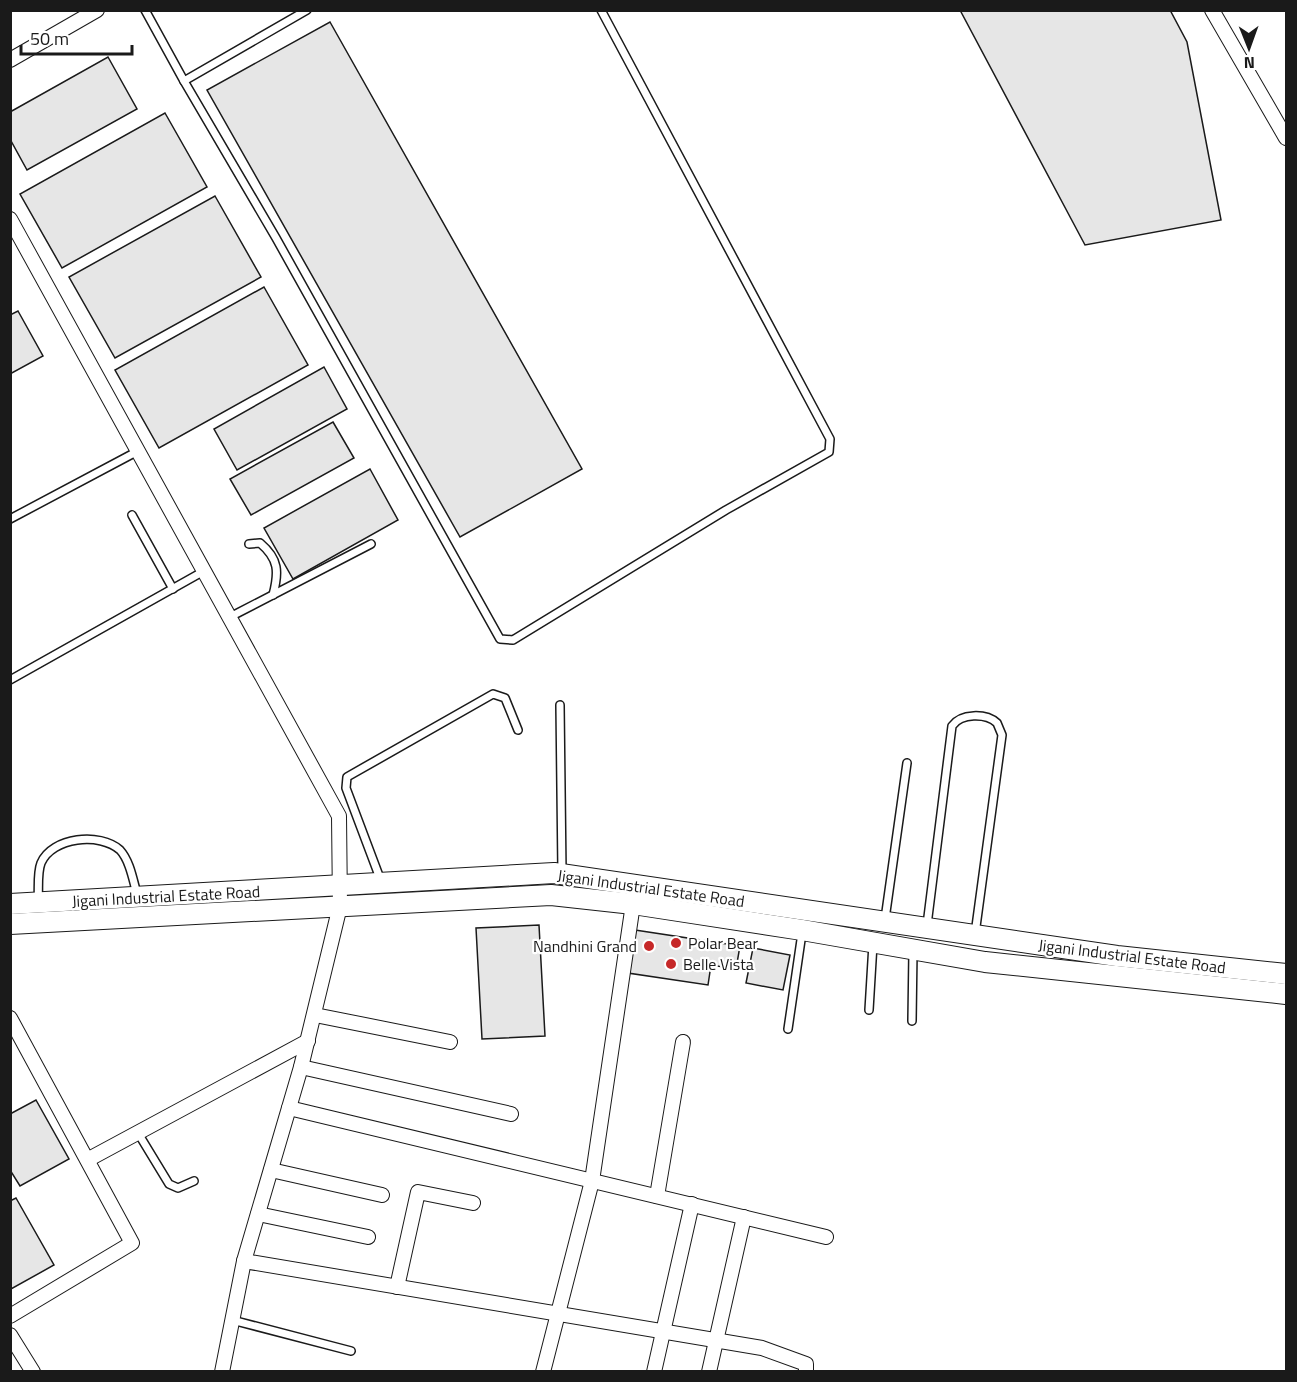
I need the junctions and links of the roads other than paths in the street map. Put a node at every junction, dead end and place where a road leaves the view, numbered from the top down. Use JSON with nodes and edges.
{"nodes":[{"id":1,"x":97,"y":10,"type":"edge"},
{"id":2,"x":145,"y":10,"type":"edge"},
{"id":3,"x":307,"y":10,"type":"edge"},
{"id":4,"x":601,"y":10,"type":"edge"},
{"id":5,"x":1212,"y":10,"type":"edge"},
{"id":6,"x":10,"y":60,"type":"edge"},
{"id":7,"x":184,"y":81,"type":"junction"},
{"id":8,"x":1287,"y":138,"type":"edge"},
{"id":9,"x":10,"y":219,"type":"edge"},
{"id":10,"x":138,"y":451,"type":"junction"},
{"id":11,"x":132,"y":515,"type":"dead end"},
{"id":12,"x":10,"y":519,"type":"edge"},
{"id":13,"x":249,"y":544,"type":"dead end"},
{"id":14,"x":371,"y":544,"type":"dead end"},
{"id":15,"x":204,"y":571,"type":"junction"},
{"id":16,"x":173,"y":589,"type":"junction"},
{"id":17,"x":273,"y":595,"type":"junction"},
{"id":18,"x":230,"y":617,"type":"junction"},
{"id":19,"x":10,"y":680,"type":"edge"},
{"id":20,"x":560,"y":705,"type":"dead end"},
{"id":21,"x":518,"y":730,"type":"dead end"},
{"id":22,"x":907,"y":763,"type":"dead end"},
{"id":23,"x":346,"y":788,"type":"junction"},
{"id":24,"x":329,"y":797,"type":"junction"},
{"id":25,"x":562,"y":874,"type":"junction"},
{"id":26,"x":382,"y":883,"type":"junction"},
{"id":27,"x":340,"y":886,"type":"junction"},
{"id":28,"x":138,"y":897,"type":"junction"},
{"id":29,"x":38,"y":903,"type":"junction"},
{"id":30,"x":10,"y":904,"type":"edge"},
{"id":31,"x":633,"y":904,"type":"junction"},
{"id":32,"x":340,"y":906,"type":"junction"},
{"id":33,"x":884,"y":922,"type":"junction"},
{"id":34,"x":10,"y":924,"type":"edge"},
{"id":35,"x":927,"y":928,"type":"junction"},
{"id":36,"x":802,"y":930,"type":"junction"},
{"id":37,"x":975,"y":935,"type":"junction"},
{"id":38,"x":873,"y":942,"type":"junction"},
{"id":39,"x":913,"y":948,"type":"junction"},
{"id":40,"x":1287,"y":974,"type":"edge"},
{"id":41,"x":1287,"y":994,"type":"edge"},
{"id":42,"x":869,"y":1011,"type":"dead end"},
{"id":43,"x":315,"y":1015,"type":"junction"},
{"id":44,"x":10,"y":1018,"type":"edge"},
{"id":45,"x":912,"y":1021,"type":"dead end"},
{"id":46,"x":788,"y":1029,"type":"dead end"},
{"id":47,"x":308,"y":1041,"type":"junction"},
{"id":48,"x":450,"y":1042,"type":"dead end"},
{"id":49,"x":683,"y":1042,"type":"dead end"},
{"id":50,"x":301,"y":1067,"type":"junction"},
{"id":51,"x":289,"y":1108,"type":"junction"},
{"id":52,"x":511,"y":1114,"type":"dead end"},
{"id":53,"x":138,"y":1133,"type":"junction"},
{"id":54,"x":89,"y":1159,"type":"junction"},
{"id":55,"x":271,"y":1170,"type":"junction"},
{"id":56,"x":592,"y":1180,"type":"junction"},
{"id":57,"x":194,"y":1181,"type":"dead end"},
{"id":58,"x":382,"y":1195,"type":"dead end"},
{"id":59,"x":657,"y":1196,"type":"junction"},
{"id":60,"x":473,"y":1203,"type":"dead end"},
{"id":61,"x":692,"y":1204,"type":"junction"},
{"id":62,"x":258,"y":1214,"type":"junction"},
{"id":63,"x":744,"y":1217,"type":"junction"},
{"id":64,"x":368,"y":1237,"type":"dead end"},
{"id":65,"x":826,"y":1237,"type":"dead end"},
{"id":66,"x":244,"y":1261,"type":"junction"},
{"id":67,"x":397,"y":1287,"type":"junction"},
{"id":68,"x":556,"y":1314,"type":"junction"},
{"id":69,"x":10,"y":1316,"type":"edge"},
{"id":70,"x":232,"y":1320,"type":"junction"},
{"id":71,"x":662,"y":1331,"type":"junction"},
{"id":72,"x":10,"y":1335,"type":"edge"},
{"id":73,"x":716,"y":1340,"type":"junction"},
{"id":74,"x":351,"y":1351,"type":"dead end"},
{"id":75,"x":33,"y":1371,"type":"edge"},
{"id":76,"x":222,"y":1371,"type":"edge"},
{"id":77,"x":543,"y":1371,"type":"edge"},
{"id":78,"x":654,"y":1371,"type":"edge"},
{"id":79,"x":709,"y":1371,"type":"edge"},
{"id":80,"x":806,"y":1371,"type":"edge"}],
"edges":[{"from":1,"to":6,"type":"street"},
{"from":2,"to":7,"type":"lane"},
{"from":3,"to":7,"type":"lane"},
{"from":4,"to":7,"type":"lane"},
{"from":5,"to":8,"type":"street"},
{"from":9,"to":10,"type":"street"},
{"from":10,"to":12,"type":"lane"},
{"from":10,"to":15,"type":"street"},
{"from":11,"to":16,"type":"lane"},
{"from":13,"to":17,"type":"lane"},
{"from":14,"to":17,"type":"lane"},
{"from":15,"to":16,"type":"lane"},
{"from":15,"to":18,"type":"street"},
{"from":16,"to":19,"type":"lane"},
{"from":17,"to":18,"type":"lane"},
{"from":18,"to":24,"type":"street"},
{"from":20,"to":25,"type":"lane"},
{"from":21,"to":23,"type":"lane"},
{"from":22,"to":33,"type":"lane"},
{"from":23,"to":24,"type":"lane"},
{"from":23,"to":26,"type":"lane"},
{"from":24,"to":27,"type":"street"},
{"from":25,"to":26,"type":"main road","name":"Jigani Industrial Estate Road"},
{"from":25,"to":33,"type":"main road","name":"Jigani Industrial Estate Road"},
{"from":26,"to":27,"type":"main road","name":"Jigani Industrial Estate Road"},
{"from":27,"to":28,"type":"main road","name":"Jigani Industrial Estate Road"},
{"from":27,"to":32,"type":"street"},
{"from":28,"to":29,"type":"main road","name":"Jigani Industrial Estate Road"},
{"from":28,"to":29,"type":"lane"},
{"from":29,"to":30,"type":"main road","name":"Jigani Industrial Estate Road"},
{"from":31,"to":32,"type":"main road","name":"Jigani Industrial Estate Road"},
{"from":31,"to":36,"type":"main road","name":"Jigani Industrial Estate Road"},
{"from":31,"to":56,"type":"street"},
{"from":32,"to":34,"type":"main road","name":"Jigani Industrial Estate Road"},
{"from":32,"to":43,"type":"street"},
{"from":33,"to":35,"type":"main road","name":"Jigani Industrial Estate Road"},
{"from":35,"to":37,"type":"main road","name":"Jigani Industrial Estate Road"},
{"from":35,"to":37,"type":"lane"},
{"from":36,"to":38,"type":"main road","name":"Jigani Industrial Estate Road"},
{"from":36,"to":46,"type":"lane"},
{"from":37,"to":40,"type":"main road","name":"Jigani Industrial Estate Road"},
{"from":38,"to":39,"type":"main road","name":"Jigani Industrial Estate Road"},
{"from":38,"to":42,"type":"lane"},
{"from":39,"to":41,"type":"main road","name":"Jigani Industrial Estate Road"},
{"from":39,"to":45,"type":"lane"},
{"from":43,"to":47,"type":"street"},
{"from":43,"to":48,"type":"street"},
{"from":44,"to":54,"type":"street"},
{"from":47,"to":50,"type":"street"},
{"from":47,"to":53,"type":"street"},
{"from":49,"to":59,"type":"street"},
{"from":50,"to":51,"type":"street"},
{"from":50,"to":52,"type":"street"},
{"from":51,"to":55,"type":"street"},
{"from":51,"to":56,"type":"street"},
{"from":53,"to":54,"type":"street"},
{"from":53,"to":57,"type":"lane"},
{"from":54,"to":69,"type":"street"},
{"from":55,"to":58,"type":"street"},
{"from":55,"to":62,"type":"street"},
{"from":56,"to":59,"type":"street"},
{"from":56,"to":68,"type":"street"},
{"from":59,"to":61,"type":"street"},
{"from":60,"to":67,"type":"street"},
{"from":61,"to":63,"type":"street"},
{"from":61,"to":71,"type":"street"},
{"from":62,"to":64,"type":"street"},
{"from":62,"to":66,"type":"street"},
{"from":63,"to":65,"type":"street"},
{"from":63,"to":73,"type":"street"},
{"from":66,"to":67,"type":"street"},
{"from":66,"to":70,"type":"street"},
{"from":67,"to":68,"type":"street"},
{"from":68,"to":71,"type":"street"},
{"from":68,"to":77,"type":"street"},
{"from":70,"to":74,"type":"lane"},
{"from":70,"to":76,"type":"street"},
{"from":71,"to":73,"type":"street"},
{"from":71,"to":78,"type":"street"},
{"from":72,"to":75,"type":"street"},
{"from":73,"to":79,"type":"street"},
{"from":73,"to":80,"type":"street"}]}
